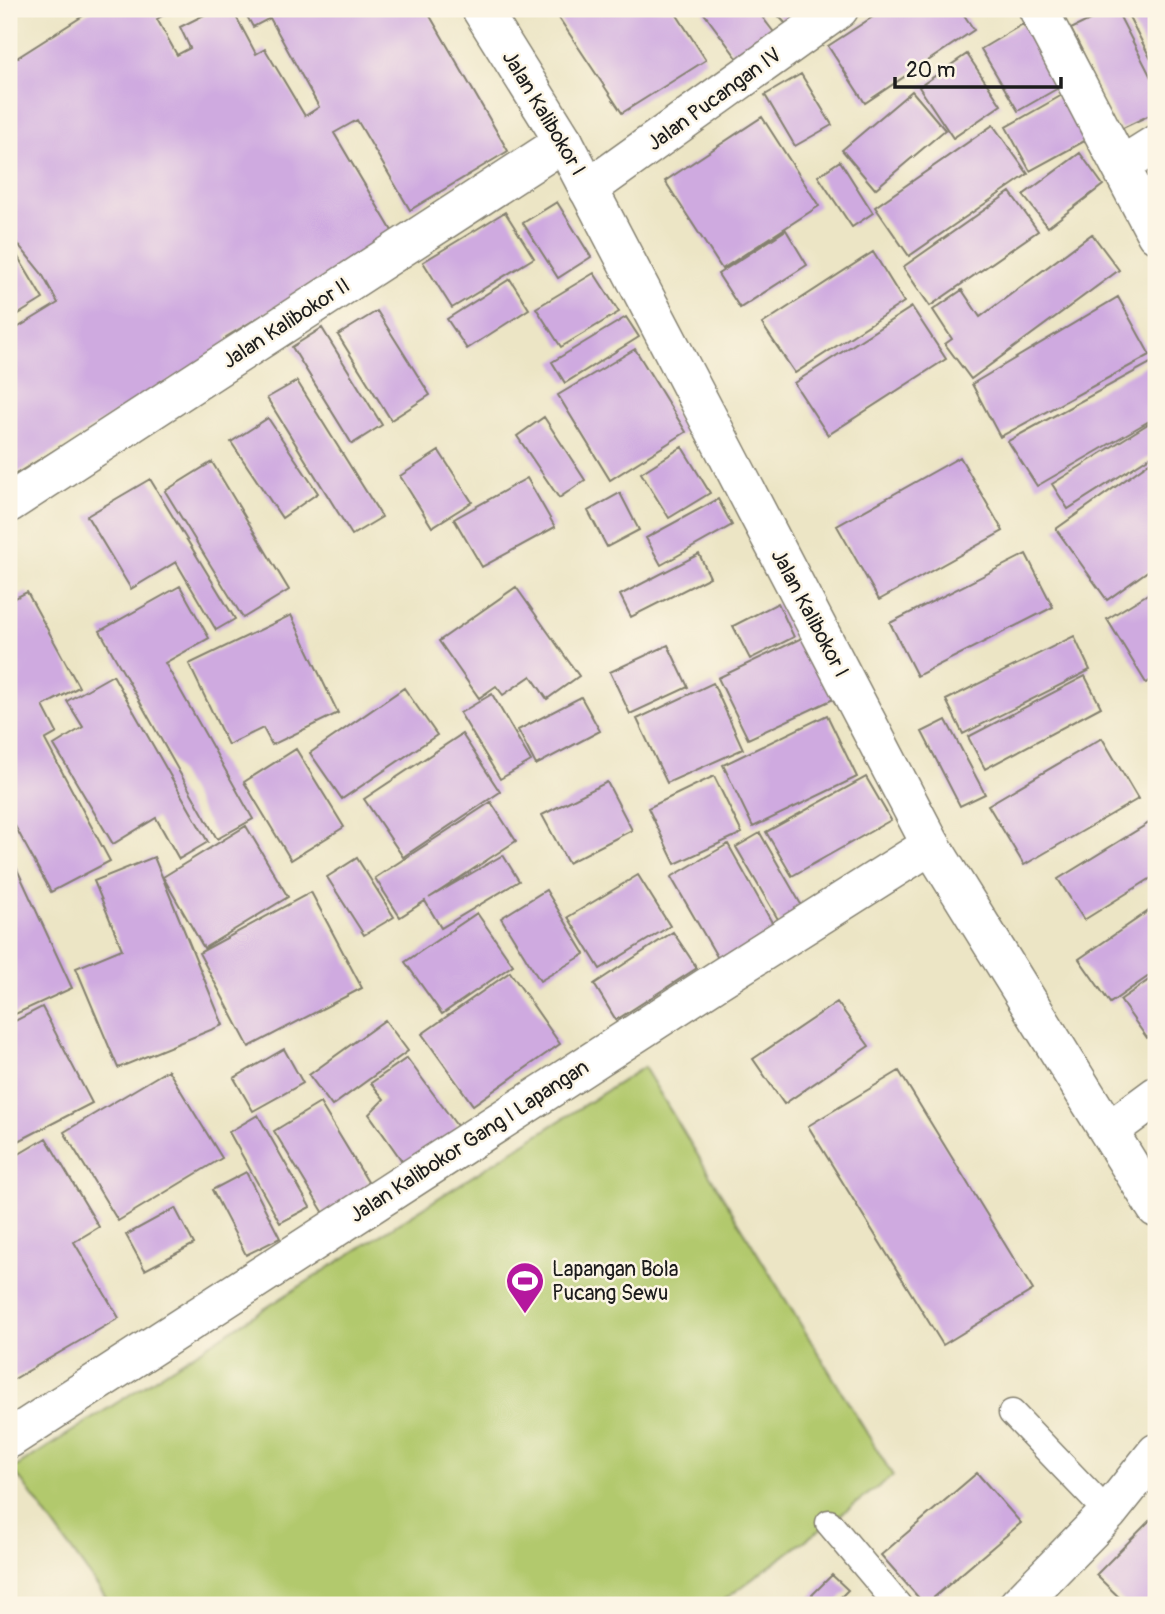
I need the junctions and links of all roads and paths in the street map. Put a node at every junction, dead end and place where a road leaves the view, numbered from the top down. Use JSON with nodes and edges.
{"nodes":[{"id":1,"x":481,"y":9,"type":"edge"},
{"id":2,"x":839,"y":9,"type":"edge"},
{"id":3,"x":1038,"y":9,"type":"edge"},
{"id":4,"x":564,"y":142,"type":"junction"},
{"id":5,"x":1156,"y":144,"type":"edge"},
{"id":6,"x":1121,"y":166,"type":"junction"},
{"id":7,"x":588,"y":189,"type":"junction"},
{"id":8,"x":1156,"y":234,"type":"edge"},
{"id":9,"x":9,"y":503,"type":"edge"},
{"id":10,"x":931,"y":845,"type":"junction"},
{"id":11,"x":1156,"y":1096,"type":"edge"},
{"id":12,"x":1110,"y":1130,"type":"junction"},
{"id":13,"x":1156,"y":1208,"type":"edge"},
{"id":14,"x":1012,"y":1413,"type":"dead end"},
{"id":15,"x":9,"y":1439,"type":"edge"},
{"id":16,"x":1156,"y":1453,"type":"edge"},
{"id":17,"x":1108,"y":1513,"type":"junction"},
{"id":18,"x":830,"y":1523,"type":"dead end"},
{"id":19,"x":1022,"y":1604,"type":"edge"},
{"id":20,"x":898,"y":1605,"type":"edge"}],
"edges":[{"from":1,"to":4,"type":"street","name":"Jalan Kalibokor I"},
{"from":2,"to":7,"type":"street","name":"Jalan Pucangan IV"},
{"from":3,"to":6,"type":"street"},
{"from":4,"to":7,"type":"street","name":"Jalan Kalibokor I"},
{"from":4,"to":9,"type":"street","name":"Jalan Kalibokor II"},
{"from":5,"to":6,"type":"street"},
{"from":6,"to":8,"type":"street"},
{"from":7,"to":10,"type":"street","name":"Jalan Kalibokor I"},
{"from":10,"to":12,"type":"street","name":"Jalan Kalibokor I"},
{"from":10,"to":15,"type":"street","name":"Jalan Kalibokor Gang I Lapangan"},
{"from":11,"to":12,"type":"street"},
{"from":12,"to":13,"type":"street","name":"Jalan Kalibokor I"},
{"from":14,"to":17,"type":"lane"},
{"from":16,"to":17,"type":"street"},
{"from":17,"to":19,"type":"street"},
{"from":18,"to":20,"type":"lane"}]}
